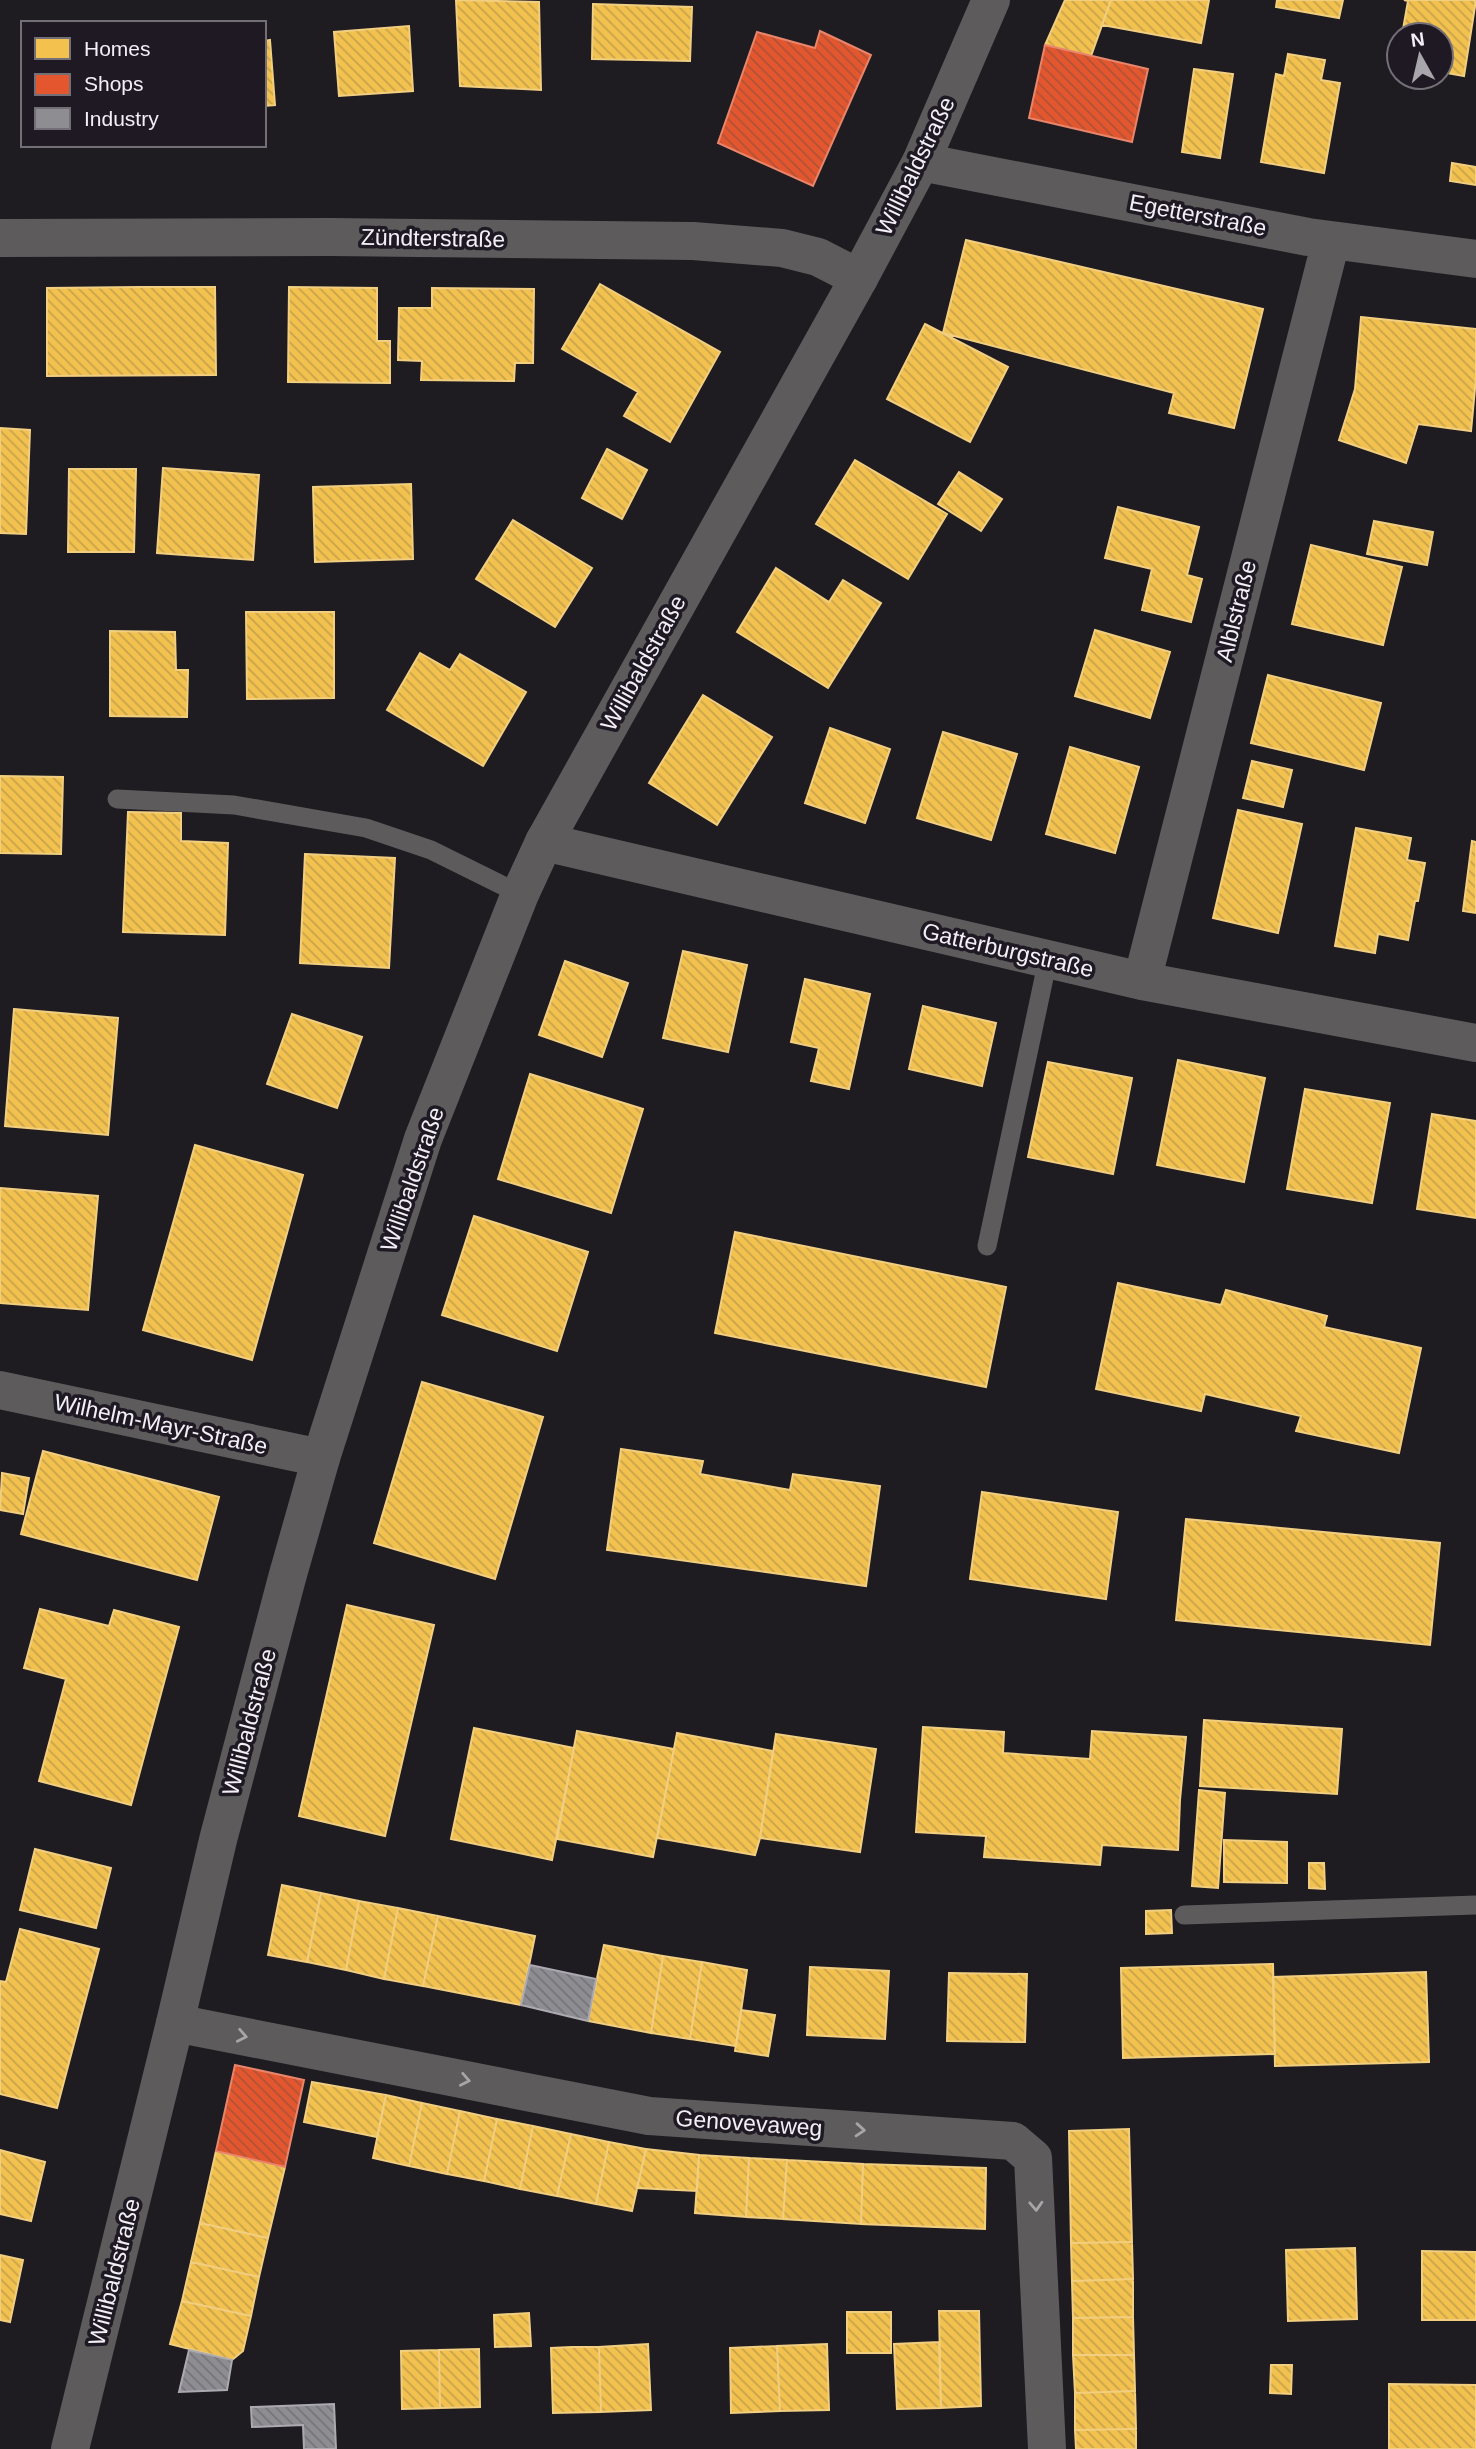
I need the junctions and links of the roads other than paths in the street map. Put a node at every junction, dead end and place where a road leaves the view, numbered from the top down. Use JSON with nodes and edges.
{"nodes":[{"id":1,"x":991,"y":0,"type":"edge"},
{"id":2,"x":921,"y":162,"type":"junction"},
{"id":3,"x":0,"y":238,"type":"edge"},
{"id":4,"x":1331,"y":241,"type":"junction"},
{"id":5,"x":1476,"y":259,"type":"edge"},
{"id":6,"x":859,"y":278,"type":"junction"},
{"id":7,"x":117,"y":799,"type":"dead end"},
{"id":8,"x":544,"y":842,"type":"junction"},
{"id":9,"x":520,"y":894,"type":"junction"},
{"id":10,"x":1048,"y":959,"type":"junction"},
{"id":11,"x":1142,"y":981,"type":"junction"},
{"id":12,"x":1476,"y":1043,"type":"edge"},
{"id":13,"x":987,"y":1246,"type":"dead end"},
{"id":14,"x":0,"y":1390,"type":"edge"},
{"id":15,"x":321,"y":1458,"type":"junction"},
{"id":16,"x":1476,"y":1905,"type":"edge"},
{"id":17,"x":1184,"y":1915,"type":"dead end"},
{"id":18,"x":175,"y":2022,"type":"junction"},
{"id":19,"x":70,"y":2449,"type":"edge"},
{"id":20,"x":1047,"y":2449,"type":"edge"}],
"edges":[{"from":1,"to":2,"type":"street","name":"Willibaldstraße"},
{"from":2,"to":4,"type":"street","name":"Egetterstraße"},
{"from":2,"to":6,"type":"street","name":"Willibaldstraße"},
{"from":3,"to":6,"type":"street","name":"Zündterstraße"},
{"from":4,"to":5,"type":"street","name":"Egetterstraße"},
{"from":4,"to":11,"type":"street","name":"Alblstraße"},
{"from":6,"to":8,"type":"street","name":"Willibaldstraße"},
{"from":7,"to":9,"type":"lane"},
{"from":8,"to":9,"type":"street","name":"Willibaldstraße"},
{"from":8,"to":10,"type":"street","name":"Gatterburgstraße"},
{"from":9,"to":15,"type":"street","name":"Willibaldstraße"},
{"from":10,"to":11,"type":"street","name":"Gatterburgstraße"},
{"from":10,"to":13,"type":"lane"},
{"from":11,"to":12,"type":"street","name":"Gatterburgstraße"},
{"from":14,"to":15,"type":"street","name":"Wilhelm-Mayr-Straße"},
{"from":15,"to":18,"type":"street","name":"Willibaldstraße"},
{"from":16,"to":17,"type":"lane"},
{"from":18,"to":19,"type":"street","name":"Willibaldstraße"},
{"from":18,"to":20,"type":"street","name":"Genovevaweg","one_way":true}]}
